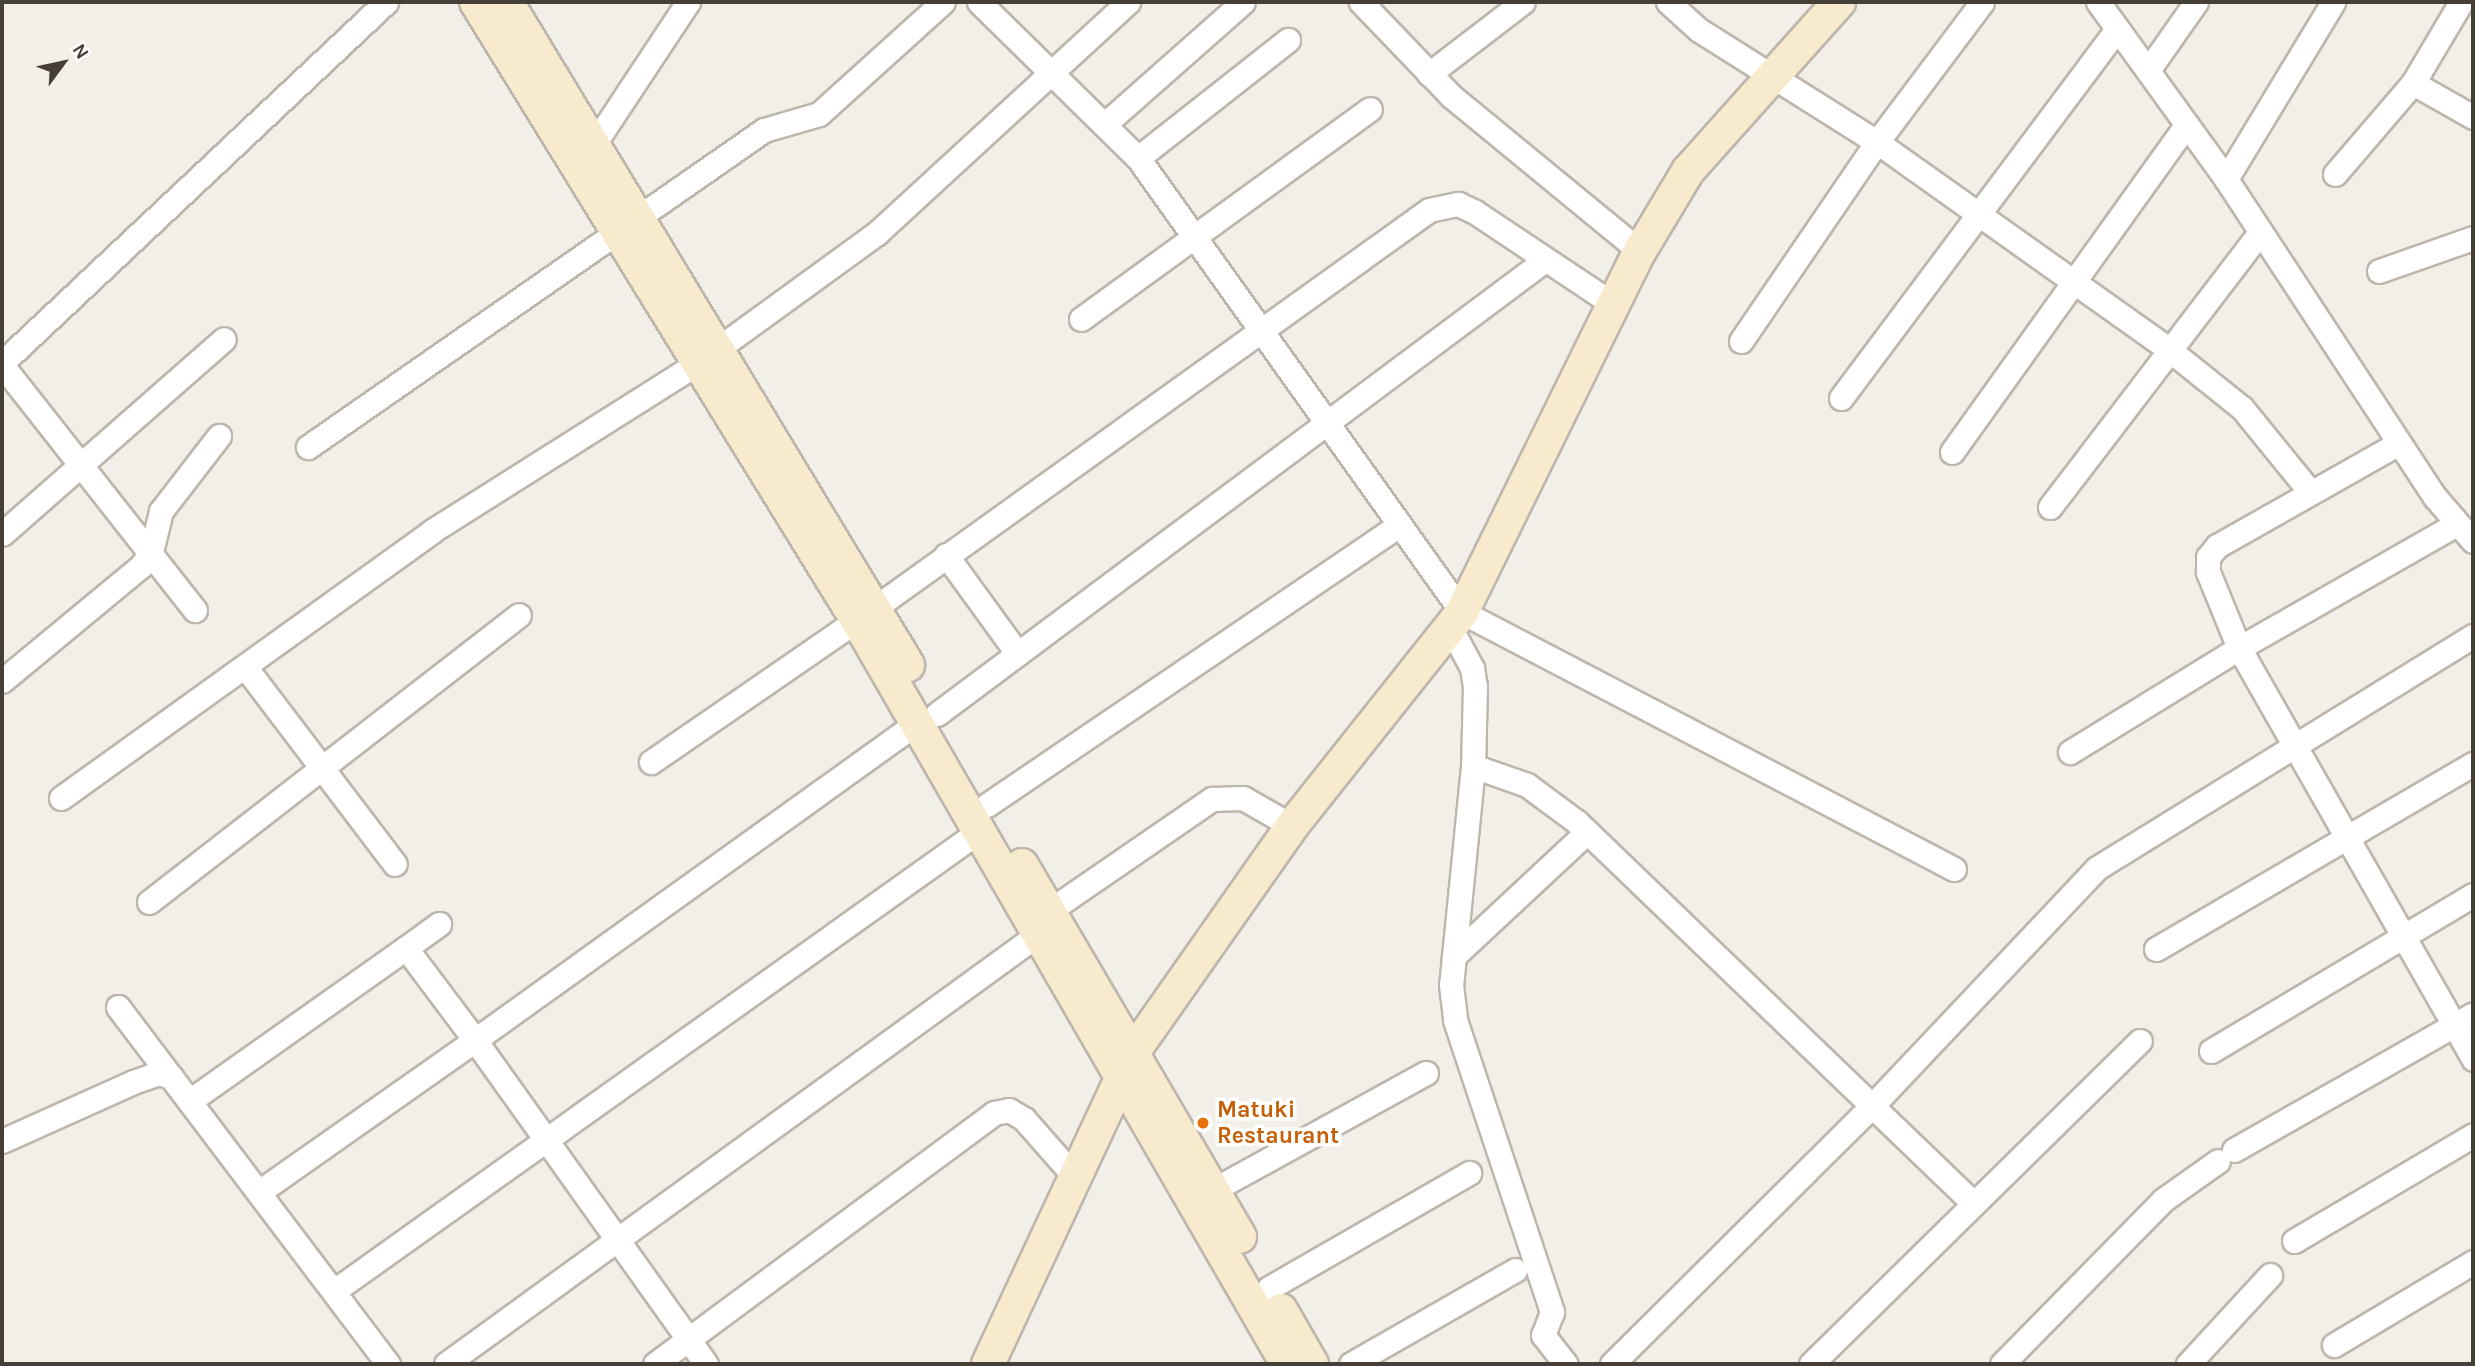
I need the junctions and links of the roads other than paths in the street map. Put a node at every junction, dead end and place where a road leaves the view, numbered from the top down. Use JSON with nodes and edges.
{"nodes":[{"id":1,"x":386,"y":2,"type":"edge"},
{"id":2,"x":475,"y":2,"type":"edge"},
{"id":3,"x":507,"y":2,"type":"edge"},
{"id":4,"x":688,"y":2,"type":"edge"},
{"id":5,"x":943,"y":2,"type":"edge"},
{"id":6,"x":979,"y":2,"type":"edge"},
{"id":7,"x":1128,"y":2,"type":"edge"},
{"id":8,"x":1243,"y":2,"type":"edge"},
{"id":9,"x":1361,"y":2,"type":"edge"},
{"id":10,"x":1523,"y":2,"type":"edge"},
{"id":11,"x":1668,"y":2,"type":"edge"},
{"id":12,"x":1839,"y":2,"type":"edge"},
{"id":13,"x":1982,"y":2,"type":"edge"},
{"id":14,"x":2098,"y":2,"type":"edge"},
{"id":15,"x":2196,"y":2,"type":"edge"},
{"id":16,"x":2333,"y":2,"type":"edge"},
{"id":17,"x":2461,"y":2,"type":"edge"},
{"id":18,"x":2117,"y":29,"type":"junction"},
{"id":19,"x":1288,"y":40,"type":"dead end"},
{"id":20,"x":2148,"y":69,"type":"junction"},
{"id":21,"x":1051,"y":72,"type":"junction"},
{"id":22,"x":1429,"y":74,"type":"junction"},
{"id":23,"x":1773,"y":75,"type":"junction"},
{"id":24,"x":2413,"y":83,"type":"junction"},
{"id":25,"x":1370,"y":109,"type":"dead end"},
{"id":26,"x":2473,"y":117,"type":"edge"},
{"id":27,"x":1105,"y":124,"type":"junction"},
{"id":28,"x":2187,"y":124,"type":"junction"},
{"id":29,"x":1877,"y":142,"type":"junction"},
{"id":30,"x":594,"y":144,"type":"junction"},
{"id":31,"x":1138,"y":158,"type":"junction"},
{"id":32,"x":2335,"y":174,"type":"dead end"},
{"id":33,"x":2226,"y":179,"type":"junction"},
{"id":34,"x":1978,"y":211,"type":"junction"},
{"id":35,"x":630,"y":227,"type":"junction"},
{"id":36,"x":2260,"y":232,"type":"junction"},
{"id":37,"x":1193,"y":237,"type":"junction"},
{"id":38,"x":2473,"y":238,"type":"edge"},
{"id":39,"x":1640,"y":251,"type":"junction"},
{"id":40,"x":1545,"y":260,"type":"junction"},
{"id":41,"x":2379,"y":271,"type":"dead end"},
{"id":42,"x":2073,"y":282,"type":"junction"},
{"id":43,"x":1613,"y":304,"type":"junction"},
{"id":44,"x":1081,"y":319,"type":"dead end"},
{"id":45,"x":1261,"y":327,"type":"junction"},
{"id":46,"x":224,"y":339,"type":"dead end"},
{"id":47,"x":1741,"y":341,"type":"dead end"},
{"id":48,"x":2167,"y":348,"type":"junction"},
{"id":49,"x":709,"y":355,"type":"junction"},
{"id":50,"x":2,"y":364,"type":"edge"},
{"id":51,"x":1841,"y":398,"type":"dead end"},
{"id":52,"x":1328,"y":423,"type":"junction"},
{"id":53,"x":219,"y":436,"type":"dead end"},
{"id":54,"x":2399,"y":443,"type":"junction"},
{"id":55,"x":308,"y":447,"type":"dead end"},
{"id":56,"x":1952,"y":452,"type":"dead end"},
{"id":57,"x":82,"y":466,"type":"junction"},
{"id":58,"x":2311,"y":493,"type":"junction"},
{"id":59,"x":2050,"y":507,"type":"dead end"},
{"id":60,"x":2455,"y":525,"type":"junction"},
{"id":61,"x":1398,"y":526,"type":"junction"},
{"id":62,"x":2,"y":534,"type":"edge"},
{"id":63,"x":2473,"y":541,"type":"edge"},
{"id":64,"x":151,"y":552,"type":"junction"},
{"id":65,"x":946,"y":555,"type":"junction"},
{"id":66,"x":195,"y":610,"type":"dead end"},
{"id":67,"x":866,"y":613,"type":"junction"},
{"id":68,"x":519,"y":615,"type":"dead end"},
{"id":69,"x":1456,"y":620,"type":"junction"},
{"id":70,"x":2473,"y":636,"type":"edge"},
{"id":71,"x":2239,"y":648,"type":"junction"},
{"id":72,"x":1018,"y":654,"type":"junction"},
{"id":73,"x":246,"y":668,"type":"junction"},
{"id":74,"x":2,"y":681,"type":"edge"},
{"id":75,"x":927,"y":718,"type":"junction"},
{"id":76,"x":2295,"y":748,"type":"junction"},
{"id":77,"x":2070,"y":752,"type":"dead end"},
{"id":78,"x":651,"y":762,"type":"dead end"},
{"id":79,"x":2473,"y":764,"type":"edge"},
{"id":80,"x":1473,"y":766,"type":"junction"},
{"id":81,"x":321,"y":767,"type":"junction"},
{"id":82,"x":61,"y":798,"type":"dead end"},
{"id":83,"x":982,"y":818,"type":"junction"},
{"id":84,"x":1292,"y":826,"type":"junction"},
{"id":85,"x":1587,"y":832,"type":"junction"},
{"id":86,"x":2348,"y":837,"type":"junction"},
{"id":87,"x":396,"y":864,"type":"dead end"},
{"id":88,"x":1954,"y":869,"type":"dead end"},
{"id":89,"x":2473,"y":895,"type":"edge"},
{"id":90,"x":149,"y":902,"type":"dead end"},
{"id":91,"x":1043,"y":923,"type":"junction"},
{"id":92,"x":439,"y":924,"type":"dead end"},
{"id":93,"x":2404,"y":936,"type":"junction"},
{"id":94,"x":406,"y":948,"type":"junction"},
{"id":95,"x":2156,"y":949,"type":"dead end"},
{"id":96,"x":1454,"y":956,"type":"junction"},
{"id":97,"x":118,"y":1007,"type":"dead end"},
{"id":98,"x":2464,"y":1020,"type":"edge"},
{"id":99,"x":475,"y":1040,"type":"junction"},
{"id":100,"x":2140,"y":1041,"type":"dead end"},
{"id":101,"x":2211,"y":1051,"type":"dead end"},
{"id":102,"x":2473,"y":1059,"type":"edge"},
{"id":103,"x":1128,"y":1065,"type":"junction"},
{"id":104,"x":1426,"y":1073,"type":"dead end"},
{"id":105,"x":171,"y":1077,"type":"junction"},
{"id":106,"x":191,"y":1100,"type":"junction"},
{"id":107,"x":1870,"y":1108,"type":"junction"},
{"id":108,"x":2473,"y":1135,"type":"edge"},
{"id":109,"x":2,"y":1140,"type":"edge"},
{"id":110,"x":548,"y":1140,"type":"junction"},
{"id":111,"x":1469,"y":1173,"type":"dead end"},
{"id":112,"x":1075,"y":1177,"type":"junction"},
{"id":113,"x":1213,"y":1190,"type":"junction"},
{"id":114,"x":259,"y":1192,"type":"junction"},
{"id":115,"x":1973,"y":1203,"type":"junction"},
{"id":116,"x":617,"y":1240,"type":"junction"},
{"id":117,"x":2294,"y":1241,"type":"dead end"},
{"id":118,"x":1515,"y":1270,"type":"dead end"},
{"id":119,"x":2470,"y":1273,"type":"edge"},
{"id":120,"x":2270,"y":1275,"type":"dead end"},
{"id":121,"x":1269,"y":1289,"type":"junction"},
{"id":122,"x":334,"y":1291,"type":"junction"},
{"id":123,"x":689,"y":1340,"type":"junction"},
{"id":124,"x":2334,"y":1345,"type":"dead end"},
{"id":125,"x":388,"y":1364,"type":"edge"},
{"id":126,"x":446,"y":1364,"type":"edge"},
{"id":127,"x":655,"y":1364,"type":"edge"},
{"id":128,"x":706,"y":1364,"type":"edge"},
{"id":129,"x":988,"y":1364,"type":"edge"},
{"id":130,"x":1287,"y":1364,"type":"edge"},
{"id":131,"x":1312,"y":1364,"type":"edge"},
{"id":132,"x":1351,"y":1364,"type":"edge"},
{"id":133,"x":1566,"y":1364,"type":"edge"},
{"id":134,"x":1612,"y":1364,"type":"edge"},
{"id":135,"x":1811,"y":1364,"type":"edge"},
{"id":136,"x":2002,"y":1364,"type":"edge"},
{"id":137,"x":2188,"y":1364,"type":"edge"}],
"edges":[{"from":1,"to":50,"type":"street"},
{"from":2,"to":35,"type":"street"},
{"from":3,"to":30,"type":"street"},
{"from":4,"to":30,"type":"street"},
{"from":5,"to":35,"type":"street"},
{"from":6,"to":21,"type":"street"},
{"from":7,"to":21,"type":"street"},
{"from":8,"to":27,"type":"street"},
{"from":9,"to":22,"type":"street"},
{"from":10,"to":22,"type":"street"},
{"from":11,"to":23,"type":"street"},
{"from":12,"to":23,"type":"street"},
{"from":13,"to":29,"type":"street"},
{"from":14,"to":18,"type":"street"},
{"from":15,"to":20,"type":"street"},
{"from":16,"to":33,"type":"street"},
{"from":17,"to":24,"type":"street"},
{"from":18,"to":20,"type":"street"},
{"from":18,"to":34,"type":"street"},
{"from":19,"to":31,"type":"street"},
{"from":20,"to":28,"type":"street"},
{"from":21,"to":27,"type":"street"},
{"from":21,"to":49,"type":"street"},
{"from":22,"to":39,"type":"street"},
{"from":23,"to":29,"type":"street"},
{"from":23,"to":39,"type":"street"},
{"from":24,"to":26,"type":"street"},
{"from":24,"to":32,"type":"street"},
{"from":25,"to":37,"type":"street"},
{"from":27,"to":31,"type":"street"},
{"from":28,"to":33,"type":"street"},
{"from":28,"to":42,"type":"street"},
{"from":29,"to":34,"type":"street"},
{"from":29,"to":47,"type":"street"},
{"from":30,"to":35,"type":"street"},
{"from":31,"to":37,"type":"street"},
{"from":33,"to":36,"type":"street"},
{"from":34,"to":42,"type":"street"},
{"from":34,"to":51,"type":"street"},
{"from":35,"to":49,"type":"street"},
{"from":35,"to":55,"type":"street"},
{"from":36,"to":48,"type":"street"},
{"from":36,"to":54,"type":"street"},
{"from":37,"to":44,"type":"street"},
{"from":37,"to":45,"type":"street"},
{"from":38,"to":41,"type":"street"},
{"from":39,"to":43,"type":"street"},
{"from":40,"to":43,"type":"street"},
{"from":40,"to":45,"type":"street"},
{"from":40,"to":52,"type":"street"},
{"from":42,"to":48,"type":"street"},
{"from":42,"to":56,"type":"street"},
{"from":43,"to":69,"type":"street"},
{"from":45,"to":52,"type":"street"},
{"from":45,"to":65,"type":"street"},
{"from":46,"to":57,"type":"street"},
{"from":48,"to":58,"type":"street"},
{"from":48,"to":59,"type":"street"},
{"from":49,"to":67,"type":"street"},
{"from":49,"to":73,"type":"street"},
{"from":50,"to":57,"type":"street"},
{"from":52,"to":61,"type":"street"},
{"from":52,"to":72,"type":"street"},
{"from":53,"to":64,"type":"street"},
{"from":54,"to":58,"type":"street"},
{"from":54,"to":60,"type":"street"},
{"from":57,"to":62,"type":"street"},
{"from":57,"to":64,"type":"street"},
{"from":58,"to":71,"type":"street"},
{"from":60,"to":63,"type":"street"},
{"from":60,"to":71,"type":"street"},
{"from":61,"to":69,"type":"street"},
{"from":61,"to":83,"type":"street"},
{"from":64,"to":66,"type":"street"},
{"from":64,"to":74,"type":"street"},
{"from":65,"to":67,"type":"street"},
{"from":65,"to":72,"type":"street"},
{"from":67,"to":75,"type":"street"},
{"from":67,"to":78,"type":"street"},
{"from":68,"to":81,"type":"street"},
{"from":69,"to":80,"type":"street"},
{"from":69,"to":84,"type":"street"},
{"from":69,"to":88,"type":"street"},
{"from":70,"to":76,"type":"street"},
{"from":71,"to":76,"type":"street"},
{"from":71,"to":77,"type":"street"},
{"from":72,"to":75,"type":"street"},
{"from":73,"to":81,"type":"street"},
{"from":73,"to":82,"type":"street"},
{"from":75,"to":83,"type":"street"},
{"from":75,"to":99,"type":"street"},
{"from":76,"to":86,"type":"street"},
{"from":76,"to":107,"type":"street"},
{"from":79,"to":86,"type":"street"},
{"from":80,"to":85,"type":"street"},
{"from":80,"to":96,"type":"street"},
{"from":81,"to":87,"type":"street"},
{"from":81,"to":90,"type":"street"},
{"from":83,"to":91,"type":"street"},
{"from":83,"to":110,"type":"street"},
{"from":84,"to":91,"type":"street"},
{"from":84,"to":103,"type":"street"},
{"from":85,"to":96,"type":"street"},
{"from":85,"to":107,"type":"street"},
{"from":86,"to":93,"type":"street"},
{"from":86,"to":95,"type":"street"},
{"from":89,"to":93,"type":"street"},
{"from":91,"to":103,"type":"street"},
{"from":91,"to":116,"type":"street"},
{"from":92,"to":94,"type":"street"},
{"from":93,"to":98,"type":"street"},
{"from":93,"to":101,"type":"street"},
{"from":94,"to":99,"type":"street"},
{"from":94,"to":106,"type":"street"},
{"from":96,"to":133,"type":"street"},
{"from":97,"to":105,"type":"street"},
{"from":98,"to":102,"type":"street"},
{"from":98,"to":136,"type":"street"},
{"from":99,"to":110,"type":"street"},
{"from":99,"to":114,"type":"street"},
{"from":100,"to":115,"type":"street"},
{"from":103,"to":112,"type":"street"},
{"from":103,"to":113,"type":"street"},
{"from":103,"to":130,"type":"street"},
{"from":104,"to":113,"type":"street"},
{"from":105,"to":106,"type":"street"},
{"from":105,"to":109,"type":"street"},
{"from":106,"to":114,"type":"street"},
{"from":107,"to":115,"type":"street"},
{"from":107,"to":134,"type":"street"},
{"from":108,"to":117,"type":"street"},
{"from":110,"to":116,"type":"street"},
{"from":110,"to":122,"type":"street"},
{"from":111,"to":121,"type":"street"},
{"from":112,"to":123,"type":"street"},
{"from":112,"to":129,"type":"street"},
{"from":113,"to":121,"type":"street"},
{"from":114,"to":122,"type":"street"},
{"from":115,"to":135,"type":"street"},
{"from":116,"to":123,"type":"street"},
{"from":116,"to":126,"type":"street"},
{"from":118,"to":132,"type":"street"},
{"from":119,"to":124,"type":"street"},
{"from":120,"to":137,"type":"street"},
{"from":121,"to":131,"type":"street"},
{"from":122,"to":125,"type":"street"},
{"from":123,"to":127,"type":"street"},
{"from":123,"to":128,"type":"street"}]}
